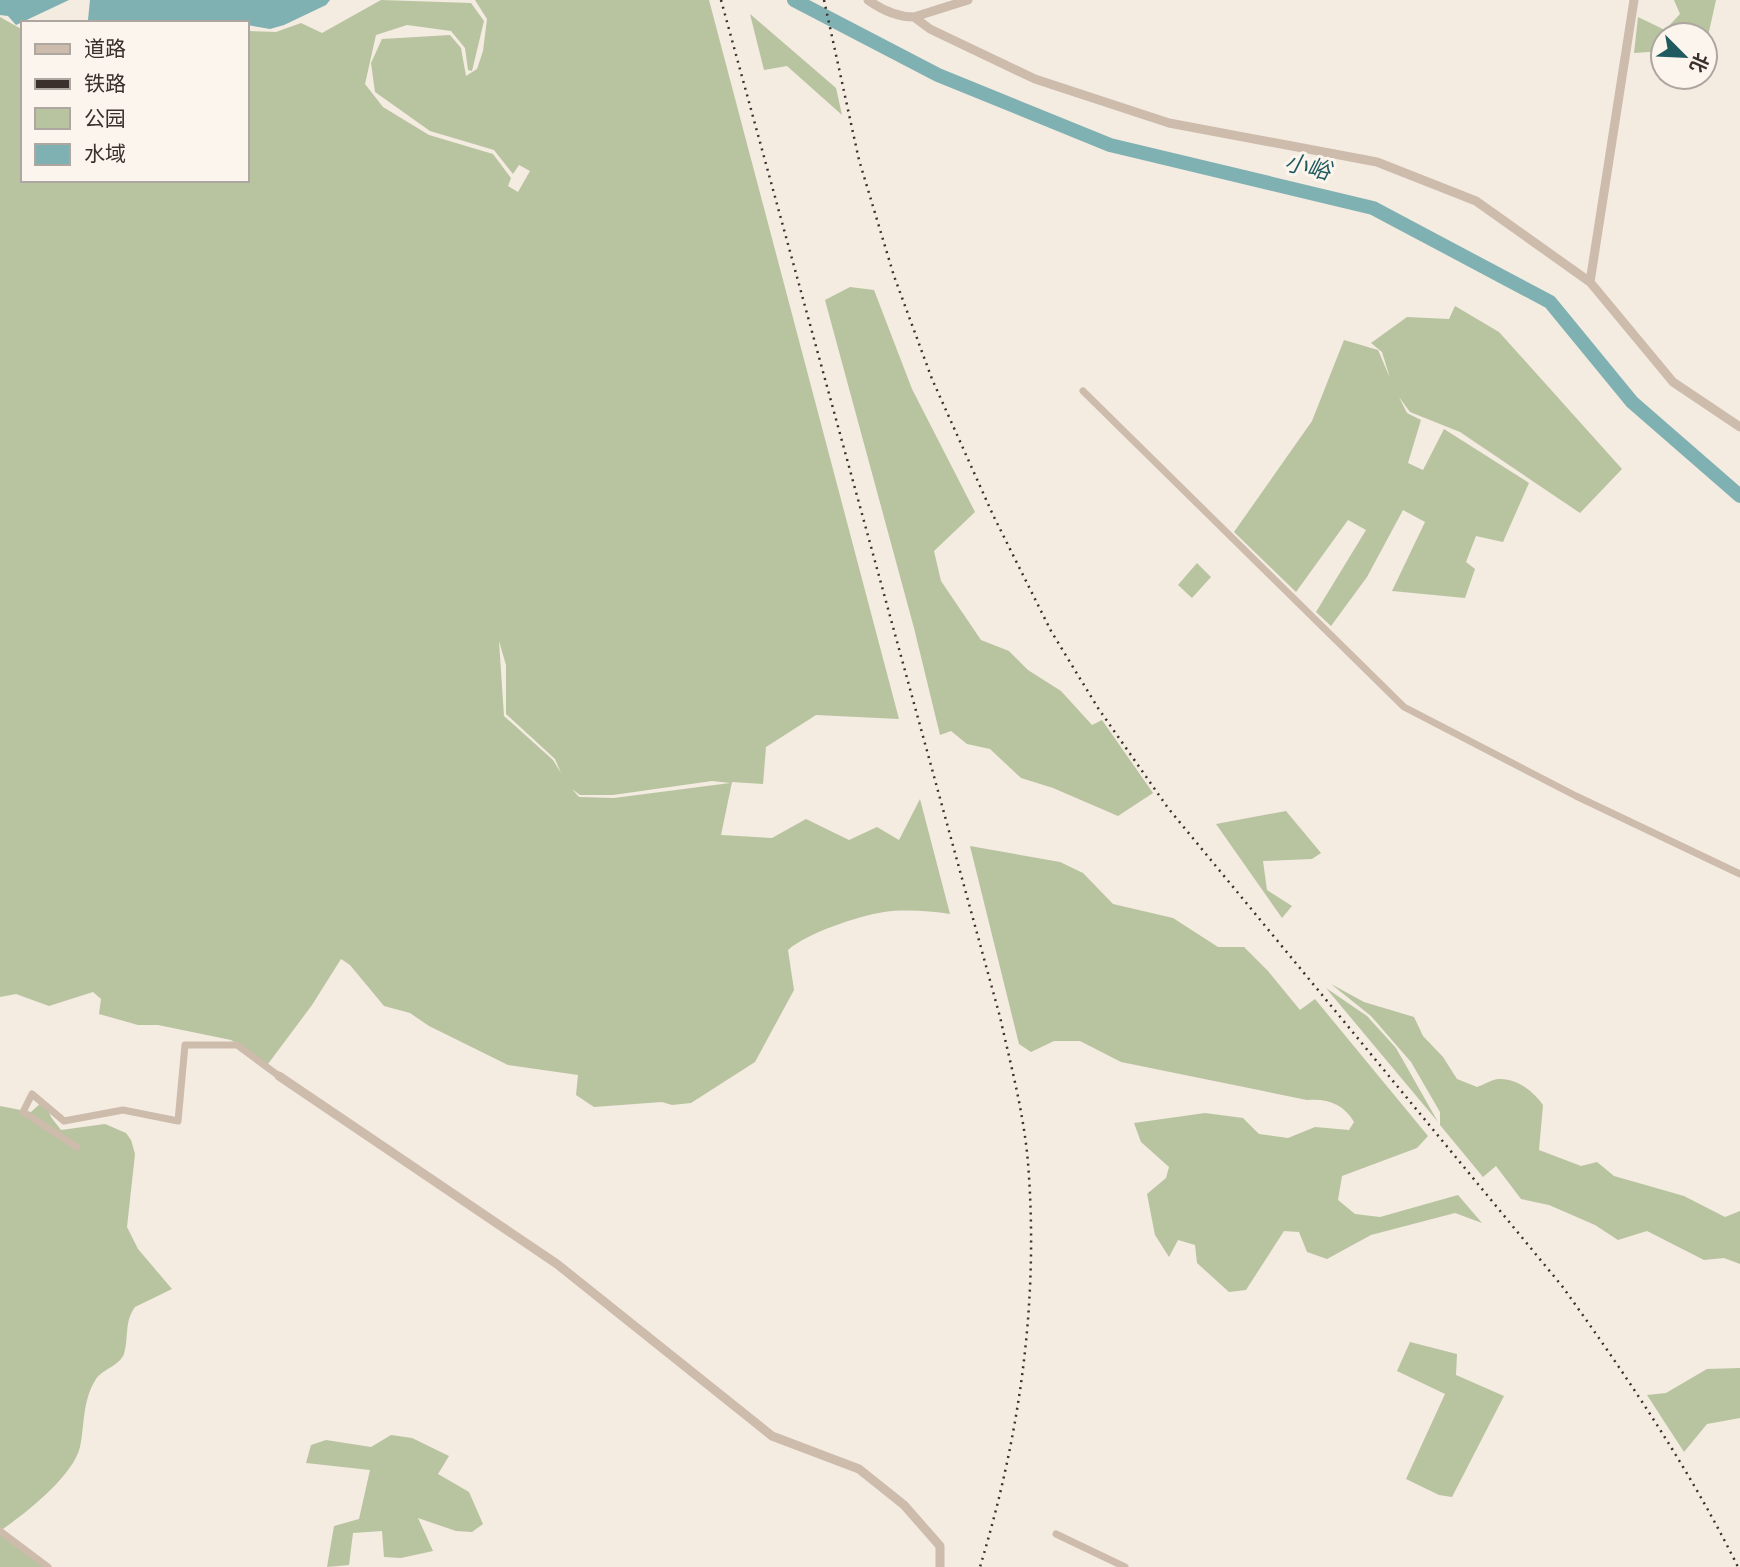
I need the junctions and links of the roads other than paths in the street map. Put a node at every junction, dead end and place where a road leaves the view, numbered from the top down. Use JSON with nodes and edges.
{"nodes":[{"id":1,"x":868,"y":0,"type":"edge"},
{"id":2,"x":968,"y":0,"type":"edge"},
{"id":3,"x":1634,"y":0,"type":"edge"},
{"id":4,"x":914,"y":17,"type":"junction"},
{"id":5,"x":1590,"y":282,"type":"junction"},
{"id":6,"x":1083,"y":391,"type":"dead end"},
{"id":7,"x":1740,"y":427,"type":"edge"},
{"id":8,"x":1740,"y":874,"type":"edge"},
{"id":9,"x":279,"y":1076,"type":"joint"},
{"id":10,"x":77,"y":1147,"type":"dead end"},
{"id":11,"x":0,"y":1531,"type":"edge"},
{"id":12,"x":1056,"y":1534,"type":"dead end"},
{"id":13,"x":48,"y":1567,"type":"edge"},
{"id":14,"x":940,"y":1567,"type":"edge"},
{"id":15,"x":1125,"y":1567,"type":"edge"}],
"edges":[{"from":1,"to":4,"type":"street"},
{"from":2,"to":4,"type":"street"},
{"from":3,"to":5,"type":"street"},
{"from":4,"to":5,"type":"street"},
{"from":5,"to":7,"type":"street"},
{"from":6,"to":8,"type":"street"},
{"from":9,"to":10,"type":"street"},
{"from":9,"to":14,"type":"street"},
{"from":11,"to":13,"type":"street"},
{"from":12,"to":15,"type":"street"}]}
